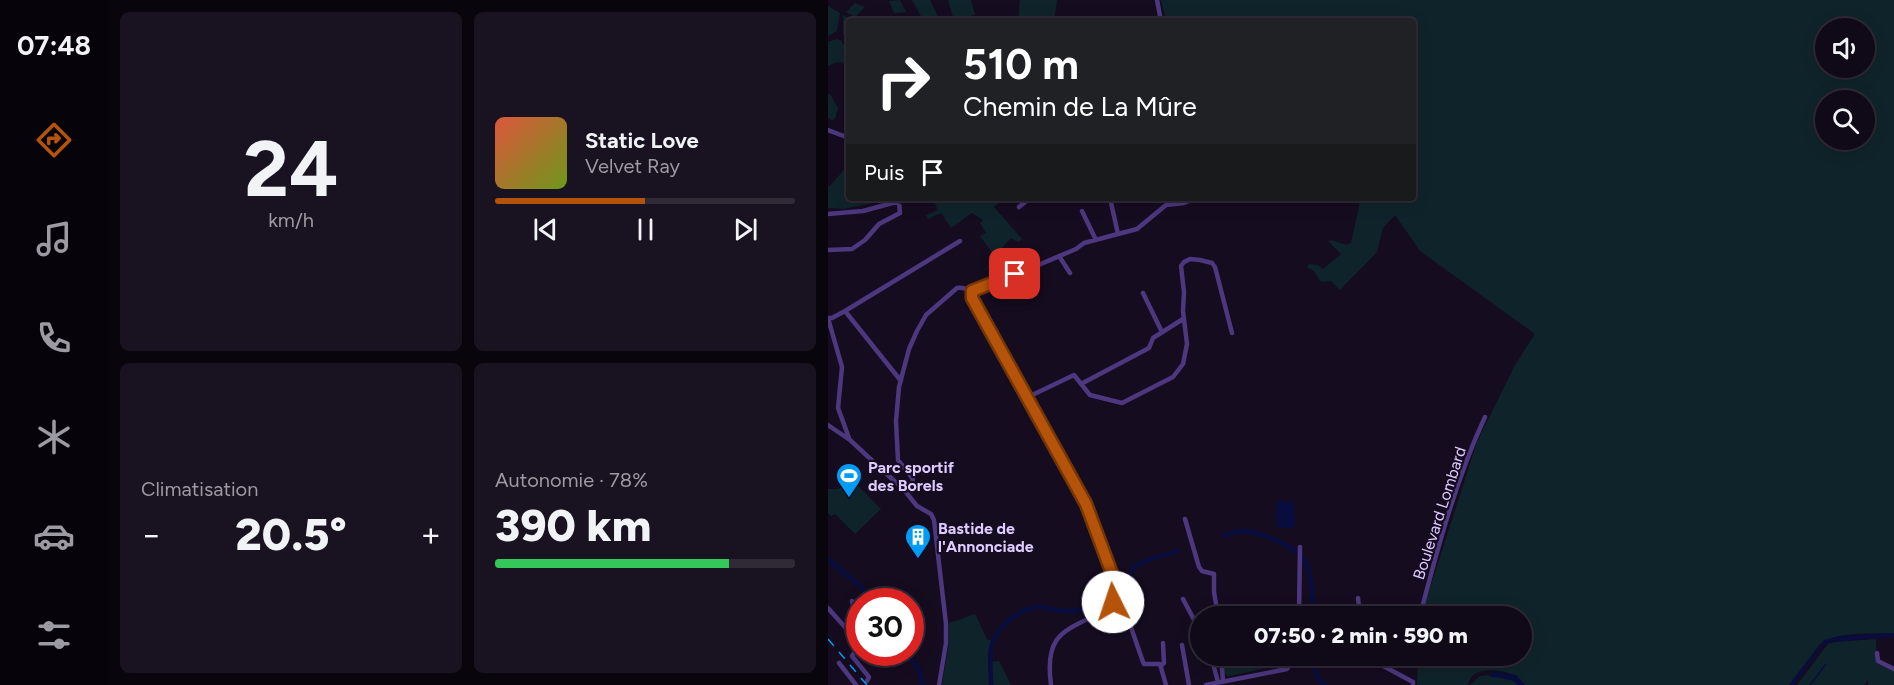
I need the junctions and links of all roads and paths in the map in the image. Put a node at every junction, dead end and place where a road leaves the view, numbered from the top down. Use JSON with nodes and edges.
{"nodes":[{"id":1,"x":1157,"y":0,"type":"edge"},
{"id":2,"x":1160,"y":18,"type":"edge"},
{"id":3,"x":828,"y":130,"type":"edge"},
{"id":4,"x":846,"y":137,"type":"edge"},
{"id":5,"x":902,"y":201,"type":"edge"},
{"id":6,"x":1026,"y":201,"type":"edge"},
{"id":7,"x":1111,"y":201,"type":"edge"},
{"id":8,"x":1187,"y":201,"type":"edge"},
{"id":9,"x":899,"y":202,"type":"junction"},
{"id":10,"x":1019,"y":207,"type":"dead end"},
{"id":11,"x":1082,"y":211,"type":"dead end"},
{"id":12,"x":828,"y":214,"type":"edge"},
{"id":13,"x":1118,"y":234,"type":"junction"},
{"id":14,"x":1096,"y":240,"type":"junction"},
{"id":15,"x":960,"y":241,"type":"dead end"},
{"id":16,"x":828,"y":250,"type":"edge"},
{"id":17,"x":1059,"y":256,"type":"junction"},
{"id":18,"x":1070,"y":273,"type":"dead end"},
{"id":19,"x":972,"y":291,"type":"junction"},
{"id":20,"x":1143,"y":293,"type":"dead end"},
{"id":21,"x":845,"y":311,"type":"junction"},
{"id":22,"x":828,"y":318,"type":"edge"},
{"id":23,"x":1183,"y":319,"type":"junction"},
{"id":24,"x":1162,"y":332,"type":"junction"},
{"id":25,"x":1232,"y":333,"type":"dead end"},
{"id":26,"x":901,"y":381,"type":"junction"},
{"id":27,"x":1081,"y":384,"type":"junction"},
{"id":28,"x":1028,"y":397,"type":"junction"},
{"id":29,"x":1485,"y":417,"type":"dead end"},
{"id":30,"x":828,"y":425,"type":"edge"},
{"id":31,"x":850,"y":440,"type":"junction"},
{"id":32,"x":905,"y":491,"type":"junction"},
{"id":33,"x":1185,"y":519,"type":"dead end"},
{"id":34,"x":1300,"y":547,"type":"dead end"},
{"id":35,"x":1116,"y":591,"type":"junction"},
{"id":36,"x":1358,"y":598,"type":"dead end"},
{"id":37,"x":1183,"y":599,"type":"dead end"},
{"id":38,"x":1216,"y":606,"type":"edge"},
{"id":39,"x":1299,"y":606,"type":"edge"},
{"id":40,"x":1359,"y":606,"type":"edge"},
{"id":41,"x":1423,"y":606,"type":"edge"},
{"id":42,"x":828,"y":608,"type":"edge"},
{"id":43,"x":1190,"y":612,"type":"edge"},
{"id":44,"x":845,"y":626,"type":"edge"},
{"id":45,"x":1163,"y":643,"type":"dead end"},
{"id":46,"x":1182,"y":645,"type":"dead end"},
{"id":47,"x":1878,"y":653,"type":"dead end"},
{"id":48,"x":839,"y":663,"type":"dead end"},
{"id":49,"x":860,"y":666,"type":"edge"},
{"id":50,"x":1161,"y":666,"type":"junction"},
{"id":51,"x":1214,"y":666,"type":"edge"},
{"id":52,"x":1221,"y":666,"type":"edge"},
{"id":53,"x":1289,"y":666,"type":"edge"},
{"id":54,"x":1384,"y":666,"type":"edge"},
{"id":55,"x":1894,"y":669,"type":"edge"},
{"id":56,"x":867,"y":681,"type":"dead end"},
{"id":57,"x":1220,"y":682,"type":"junction"},
{"id":58,"x":856,"y":685,"type":"edge"},
{"id":59,"x":939,"y":685,"type":"edge"},
{"id":60,"x":1051,"y":685,"type":"edge"},
{"id":61,"x":1166,"y":685,"type":"edge"},
{"id":62,"x":1189,"y":685,"type":"edge"},
{"id":63,"x":1206,"y":685,"type":"edge"},
{"id":64,"x":1413,"y":685,"type":"edge"}],
"edges":[{"from":1,"to":2,"type":"street"},
{"from":3,"to":4,"type":"street"},
{"from":5,"to":9,"type":"street"},
{"from":6,"to":10,"type":"street"},
{"from":7,"to":13,"type":"street"},
{"from":8,"to":13,"type":"street"},
{"from":9,"to":12,"type":"street"},
{"from":9,"to":16,"type":"street"},
{"from":11,"to":14,"type":"street"},
{"from":13,"to":14,"type":"street"},
{"from":14,"to":17,"type":"street"},
{"from":15,"to":21,"type":"street"},
{"from":17,"to":18,"type":"street"},
{"from":17,"to":19,"type":"street"},
{"from":19,"to":26,"type":"street"},
{"from":19,"to":28,"type":"street"},
{"from":20,"to":24,"type":"street"},
{"from":21,"to":22,"type":"street"},
{"from":21,"to":26,"type":"street"},
{"from":22,"to":31,"type":"street"},
{"from":23,"to":24,"type":"street"},
{"from":23,"to":25,"type":"street"},
{"from":23,"to":27,"type":"street"},
{"from":24,"to":27,"type":"street"},
{"from":26,"to":32,"type":"street"},
{"from":27,"to":28,"type":"street"},
{"from":28,"to":35,"type":"street"},
{"from":29,"to":41,"type":"street","name":"Boulevard Lombard"},
{"from":30,"to":31,"type":"street"},
{"from":31,"to":32,"type":"street"},
{"from":32,"to":59,"type":"street"},
{"from":33,"to":38,"type":"street"},
{"from":34,"to":39,"type":"street"},
{"from":35,"to":50,"type":"street"},
{"from":35,"to":60,"type":"street"},
{"from":36,"to":40,"type":"street"},
{"from":37,"to":43,"type":"street"},
{"from":42,"to":44,"type":"street"},
{"from":45,"to":50,"type":"street"},
{"from":46,"to":62,"type":"street"},
{"from":47,"to":55,"type":"street"},
{"from":48,"to":58,"type":"street"},
{"from":49,"to":56,"type":"street"},
{"from":50,"to":61,"type":"street"},
{"from":51,"to":57,"type":"street"},
{"from":52,"to":57,"type":"street"},
{"from":53,"to":57,"type":"street"},
{"from":54,"to":64,"type":"street"},
{"from":57,"to":63,"type":"street"}]}
